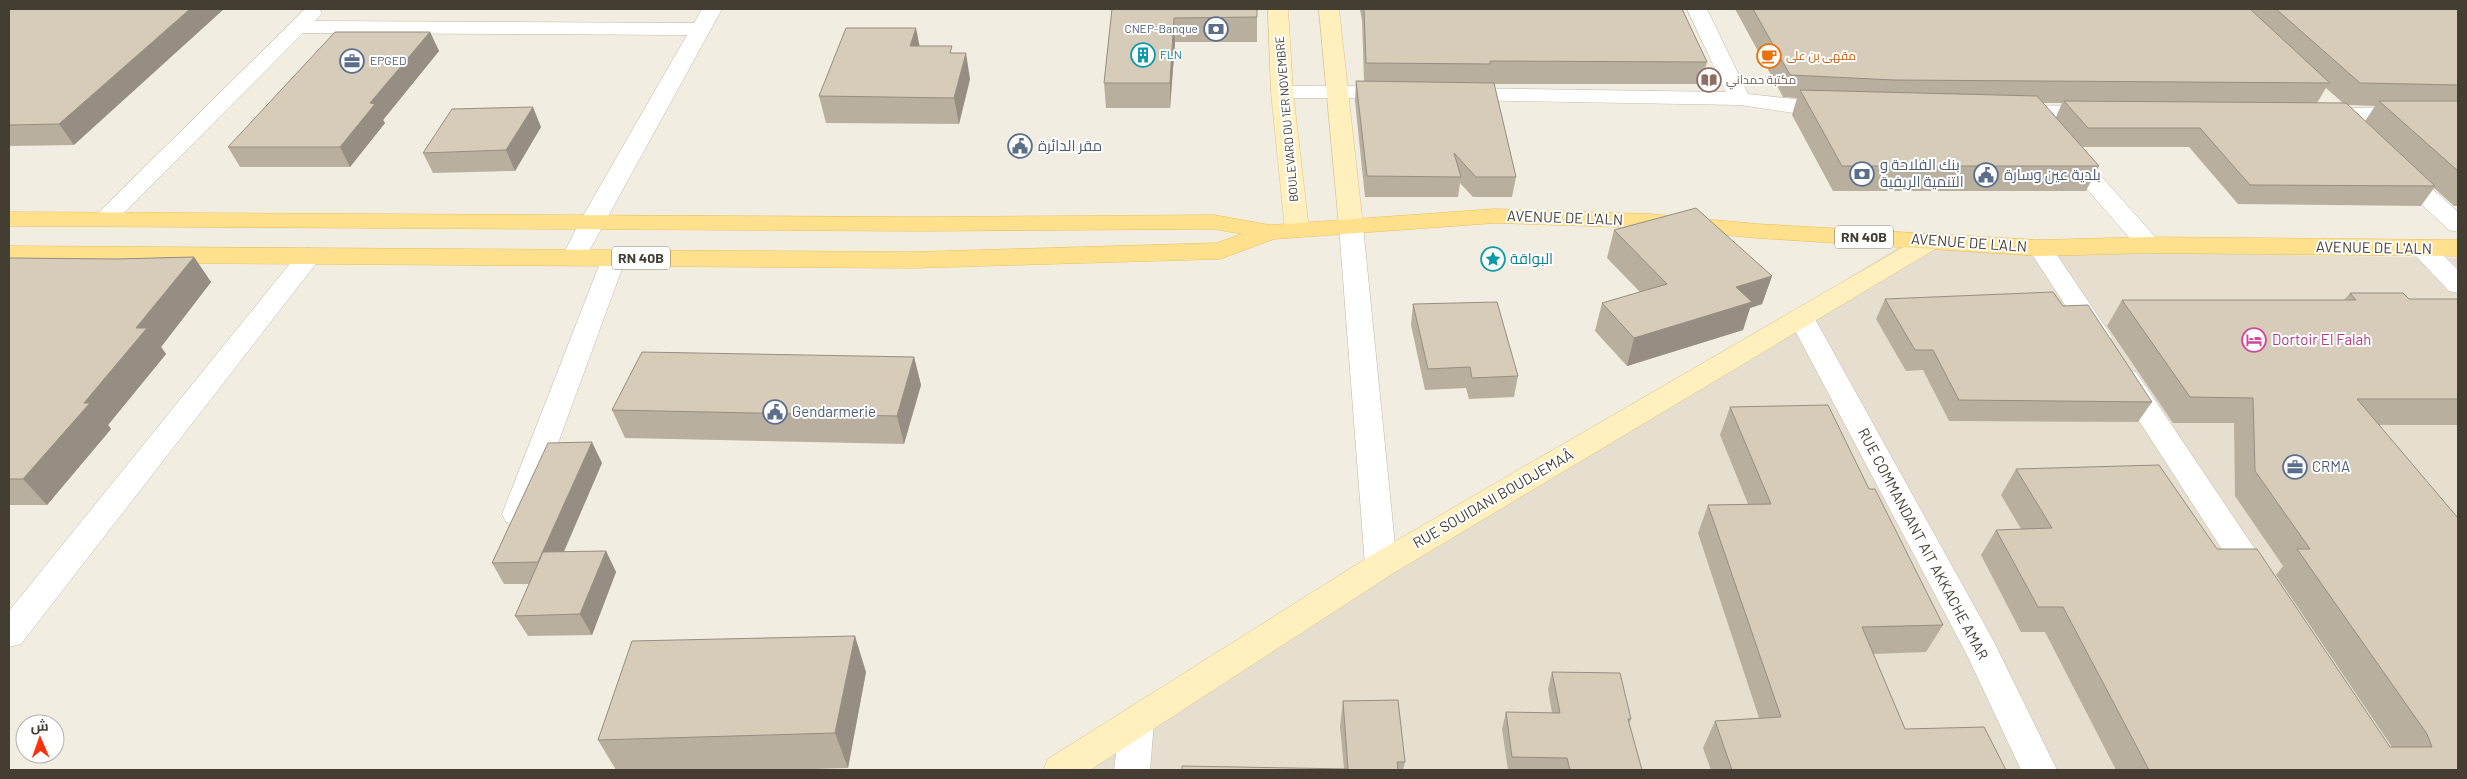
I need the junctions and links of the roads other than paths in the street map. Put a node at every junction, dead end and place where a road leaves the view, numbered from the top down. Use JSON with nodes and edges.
{"nodes":[{"id":1,"x":317,"y":9,"type":"edge"},
{"id":2,"x":712,"y":9,"type":"edge"},
{"id":3,"x":1278,"y":9,"type":"edge"},
{"id":4,"x":1329,"y":9,"type":"edge"},
{"id":5,"x":1698,"y":9,"type":"edge"},
{"id":6,"x":299,"y":27,"type":"junction"},
{"id":7,"x":702,"y":29,"type":"junction"},
{"id":8,"x":1338,"y":91,"type":"junction"},
{"id":9,"x":1282,"y":92,"type":"junction"},
{"id":10,"x":2317,"y":95,"type":"edge"},
{"id":11,"x":1740,"y":99,"type":"junction"},
{"id":12,"x":1858,"y":110,"type":"edge"},
{"id":13,"x":1994,"y":112,"type":"edge"},
{"id":14,"x":2033,"y":112,"type":"junction"},
{"id":15,"x":2112,"y":113,"type":"edge"},
{"id":16,"x":2299,"y":114,"type":"edge"},
{"id":17,"x":2338,"y":115,"type":"junction"},
{"id":18,"x":2458,"y":115,"type":"edge"},
{"id":19,"x":2359,"y":134,"type":"edge"},
{"id":20,"x":2388,"y":160,"type":"edge"},
{"id":21,"x":106,"y":218,"type":"junction"},
{"id":22,"x":9,"y":219,"type":"edge"},
{"id":23,"x":592,"y":221,"type":"junction"},
{"id":24,"x":921,"y":224,"type":"junction"},
{"id":25,"x":2458,"y":225,"type":"edge"},
{"id":26,"x":1351,"y":226,"type":"junction"},
{"id":27,"x":1297,"y":230,"type":"junction"},
{"id":28,"x":1271,"y":232,"type":"junction"},
{"id":29,"x":1933,"y":240,"type":"junction"},
{"id":30,"x":2149,"y":246,"type":"junction"},
{"id":31,"x":2040,"y":248,"type":"junction"},
{"id":32,"x":2422,"y":248,"type":"junction"},
{"id":33,"x":2458,"y":248,"type":"edge"},
{"id":34,"x":9,"y":254,"type":"edge"},
{"id":35,"x":309,"y":256,"type":"junction"},
{"id":36,"x":574,"y":257,"type":"junction"},
{"id":37,"x":614,"y":258,"type":"junction"},
{"id":38,"x":913,"y":260,"type":"junction"},
{"id":39,"x":2458,"y":285,"type":"edge"},
{"id":40,"x":1802,"y":319,"type":"junction"},
{"id":41,"x":517,"y":514,"type":"edge"},
{"id":42,"x":1381,"y":565,"type":"junction"},
{"id":43,"x":2271,"y":599,"type":"edge"},
{"id":44,"x":9,"y":634,"type":"edge"},
{"id":45,"x":1137,"y":722,"type":"junction"},
{"id":46,"x":1062,"y":770,"type":"edge"},
{"id":47,"x":1132,"y":770,"type":"edge"},
{"id":48,"x":2040,"y":770,"type":"edge"}],
"edges":[{"from":1,"to":6,"type":"street"},
{"from":2,"to":7,"type":"street"},
{"from":3,"to":9,"type":"main road","name":"BOULEVARD DU 1ER NOVEMBRE"},
{"from":4,"to":8,"type":"main road"},
{"from":5,"to":11,"type":"street"},
{"from":6,"to":7,"type":"street"},
{"from":6,"to":21,"type":"street"},
{"from":7,"to":23,"type":"street"},
{"from":8,"to":9,"type":"street"},
{"from":8,"to":11,"type":"street"},
{"from":8,"to":26,"type":"main road"},
{"from":9,"to":27,"type":"main road","name":"BOULEVARD DU 1ER NOVEMBRE"},
{"from":10,"to":17,"type":"street"},
{"from":11,"to":12,"type":"street"},
{"from":13,"to":14,"type":"street"},
{"from":14,"to":15,"type":"street"},
{"from":14,"to":30,"type":"street"},
{"from":16,"to":17,"type":"street"},
{"from":17,"to":18,"type":"street"},
{"from":17,"to":19,"type":"street"},
{"from":20,"to":25,"type":"street"},
{"from":21,"to":22,"type":"main road","number":"RN 40B"},
{"from":21,"to":23,"type":"main road","number":"RN 40B"},
{"from":23,"to":24,"type":"main road","number":"RN 40B"},
{"from":23,"to":36,"type":"street"},
{"from":24,"to":28,"type":"main road","number":"RN 40B"},
{"from":24,"to":38,"type":"main road"},
{"from":26,"to":27,"type":"main road","name":"AVENUE DE L'ALN","number":"RN 40B"},
{"from":26,"to":29,"type":"main road","name":"AVENUE DE L'ALN","number":"RN 40B"},
{"from":26,"to":42,"type":"street"},
{"from":27,"to":28,"type":"main road","name":"AVENUE DE L'ALN","number":"RN 40B"},
{"from":28,"to":38,"type":"main road","number":"RN 40B"},
{"from":29,"to":31,"type":"main road","name":"AVENUE DE L'ALN","number":"RN 40B"},
{"from":29,"to":40,"type":"main road","name":"RUE SOUIDANI BOUDJEMAÂ"},
{"from":30,"to":31,"type":"main road","name":"AVENUE DE L'ALN","number":"RN 40B"},
{"from":30,"to":32,"type":"main road","name":"AVENUE DE L'ALN","number":"RN 40B"},
{"from":31,"to":43,"type":"street"},
{"from":32,"to":33,"type":"main road","name":"AVENUE DE L'ALN","number":"RN 40B"},
{"from":32,"to":39,"type":"street"},
{"from":34,"to":35,"type":"main road","number":"RN 40B"},
{"from":35,"to":36,"type":"main road","number":"RN 40B"},
{"from":35,"to":44,"type":"street"},
{"from":36,"to":37,"type":"main road","number":"RN 40B"},
{"from":37,"to":38,"type":"main road","number":"RN 40B"},
{"from":37,"to":41,"type":"street"},
{"from":40,"to":42,"type":"main road","name":"RUE SOUIDANI BOUDJEMAÂ"},
{"from":40,"to":48,"type":"street","name":"RUE COMMANDANT AIT AKKACHE AMAR"},
{"from":42,"to":45,"type":"main road","name":"RUE SOUIDANI BOUDJEMAÂ"},
{"from":45,"to":46,"type":"main road","name":"RUE SOUIDANI BOUDJEMAÂ"},
{"from":45,"to":47,"type":"street"}]}
